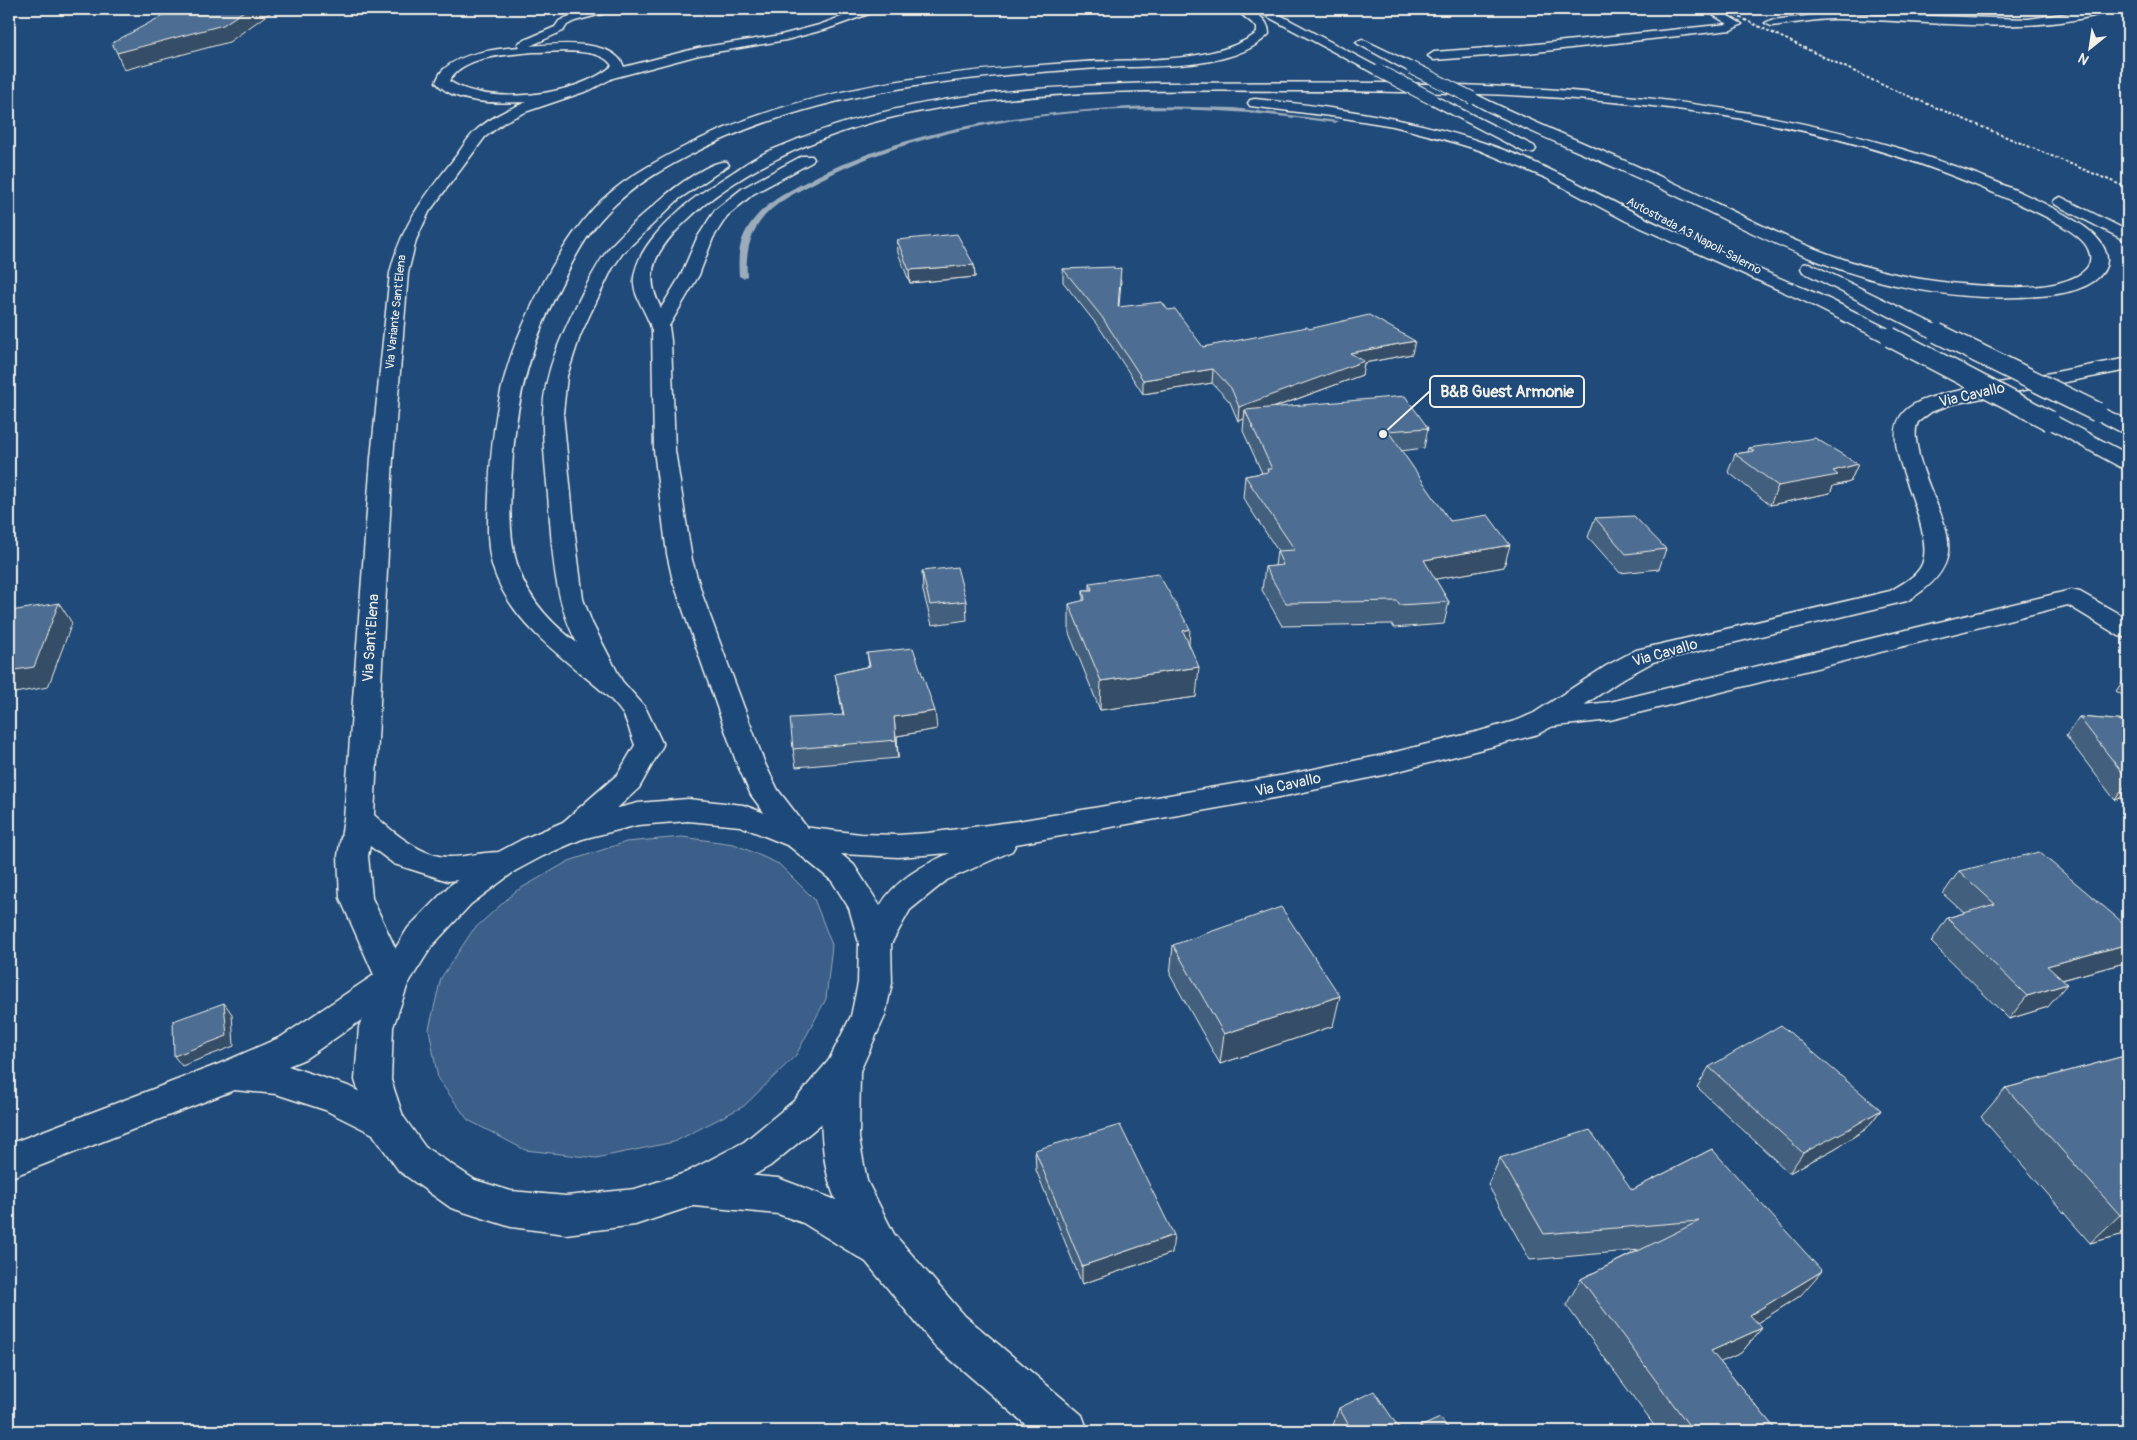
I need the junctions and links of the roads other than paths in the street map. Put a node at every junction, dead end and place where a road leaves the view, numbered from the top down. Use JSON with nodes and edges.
{"nodes":[{"id":1,"x":609,"y":9,"type":"edge"},
{"id":2,"x":873,"y":9,"type":"edge"},
{"id":3,"x":1240,"y":9,"type":"edge"},
{"id":4,"x":1261,"y":9,"type":"edge"},
{"id":5,"x":1708,"y":9,"type":"edge"},
{"id":6,"x":2106,"y":9,"type":"edge"},
{"id":7,"x":1771,"y":23,"type":"dead end"},
{"id":8,"x":559,"y":29,"type":"junction"},
{"id":9,"x":1354,"y":38,"type":"dead end"},
{"id":10,"x":581,"y":49,"type":"junction"},
{"id":11,"x":597,"y":52,"type":"junction"},
{"id":12,"x":698,"y":52,"type":"junction"},
{"id":13,"x":498,"y":53,"type":"junction"},
{"id":14,"x":622,"y":53,"type":"dead end"},
{"id":15,"x":640,"y":54,"type":"dead end"},
{"id":16,"x":1434,"y":56,"type":"dead end"},
{"id":17,"x":613,"y":74,"type":"junction"},
{"id":18,"x":566,"y":92,"type":"junction"},
{"id":19,"x":458,"y":93,"type":"junction"},
{"id":20,"x":480,"y":119,"type":"junction"},
{"id":21,"x":928,"y":121,"type":"dead end"},
{"id":22,"x":1519,"y":122,"type":"junction"},
{"id":23,"x":823,"y":153,"type":"dead end"},
{"id":24,"x":2128,"y":237,"type":"edge"},
{"id":25,"x":1818,"y":301,"type":"junction"},
{"id":26,"x":661,"y":324,"type":"junction"},
{"id":27,"x":2128,"y":364,"type":"edge"},
{"id":28,"x":2128,"y":428,"type":"edge"},
{"id":29,"x":382,"y":458,"type":"joint"},
{"id":30,"x":2128,"y":462,"type":"edge"},
{"id":31,"x":2128,"y":630,"type":"edge"},
{"id":32,"x":612,"y":686,"type":"junction"},
{"id":33,"x":1547,"y":718,"type":"junction"},
{"id":34,"x":359,"y":818,"type":"junction"},
{"id":35,"x":574,"y":830,"type":"junction"},
{"id":36,"x":1028,"y":832,"type":"junction"},
{"id":37,"x":800,"y":838,"type":"junction"},
{"id":38,"x":504,"y":863,"type":"junction"},
{"id":39,"x":875,"y":943,"type":"junction"},
{"id":40,"x":392,"y":980,"type":"junction"},
{"id":41,"x":842,"y":1071,"type":"junction"},
{"id":42,"x":232,"y":1075,"type":"junction"},
{"id":43,"x":387,"y":1124,"type":"junction"},
{"id":44,"x":9,"y":1161,"type":"edge"},
{"id":45,"x":694,"y":1188,"type":"junction"},
{"id":46,"x":880,"y":1248,"type":"junction"},
{"id":47,"x":1066,"y":1431,"type":"edge"}],
"edges":[{"from":1,"to":8,"type":"main road"},
{"from":2,"to":12,"type":"main road"},
{"from":3,"to":32,"type":"main road"},
{"from":4,"to":25,"type":"main road","name":"Autostrada A3 Napoli-Salerno","bridge":true},
{"from":5,"to":16,"type":"main road"},
{"from":6,"to":7,"type":"main road"},
{"from":8,"to":10,"type":"main road"},
{"from":8,"to":13,"type":"main road"},
{"from":9,"to":22,"type":"main road","name":"Autostrada A3 Napoli-Salerno","bridge":true},
{"from":10,"to":11,"type":"main road"},
{"from":10,"to":13,"type":"main road"},
{"from":11,"to":14,"type":"main road"},
{"from":11,"to":17,"type":"main road"},
{"from":12,"to":15,"type":"main road"},
{"from":12,"to":17,"type":"main road"},
{"from":13,"to":19,"type":"main road"},
{"from":17,"to":18,"type":"main road"},
{"from":18,"to":19,"type":"main road"},
{"from":18,"to":20,"type":"main road","name":"Via Variante Sant'Elena"},
{"from":19,"to":20,"type":"main road"},
{"from":20,"to":29,"type":"main road","name":"Via Variante Sant'Elena"},
{"from":21,"to":25,"type":"main road"},
{"from":22,"to":26,"type":"main road"},
{"from":22,"to":28,"type":"main road","name":"Autostrada A3 Napoli-Salerno","bridge":true},
{"from":23,"to":26,"type":"main road"},
{"from":24,"to":32,"type":"main road"},
{"from":25,"to":30,"type":"main road","name":"Autostrada A3 Napoli-Salerno","bridge":true},
{"from":26,"to":37,"type":"main road"},
{"from":27,"to":33,"type":"main road","name":"Via Cavallo"},
{"from":29,"to":34,"type":"main road","name":"Via Sant'Elena"},
{"from":31,"to":33,"type":"main road"},
{"from":32,"to":35,"type":"main road"},
{"from":33,"to":36,"type":"main road","name":"Via Cavallo"},
{"from":34,"to":38,"type":"main road"},
{"from":34,"to":40,"type":"main road","name":"Via Sant'Elena"},
{"from":35,"to":37,"type":"main road"},
{"from":35,"to":38,"type":"main road"},
{"from":36,"to":37,"type":"main road"},
{"from":36,"to":39,"type":"main road"},
{"from":37,"to":39,"type":"main road"},
{"from":38,"to":40,"type":"main road"},
{"from":39,"to":41,"type":"main road"},
{"from":40,"to":42,"type":"main road"},
{"from":40,"to":43,"type":"main road"},
{"from":41,"to":45,"type":"main road"},
{"from":41,"to":46,"type":"main road"},
{"from":42,"to":43,"type":"main road"},
{"from":42,"to":44,"type":"main road"},
{"from":43,"to":45,"type":"main road"},
{"from":45,"to":46,"type":"main road"},
{"from":46,"to":47,"type":"main road"}]}
